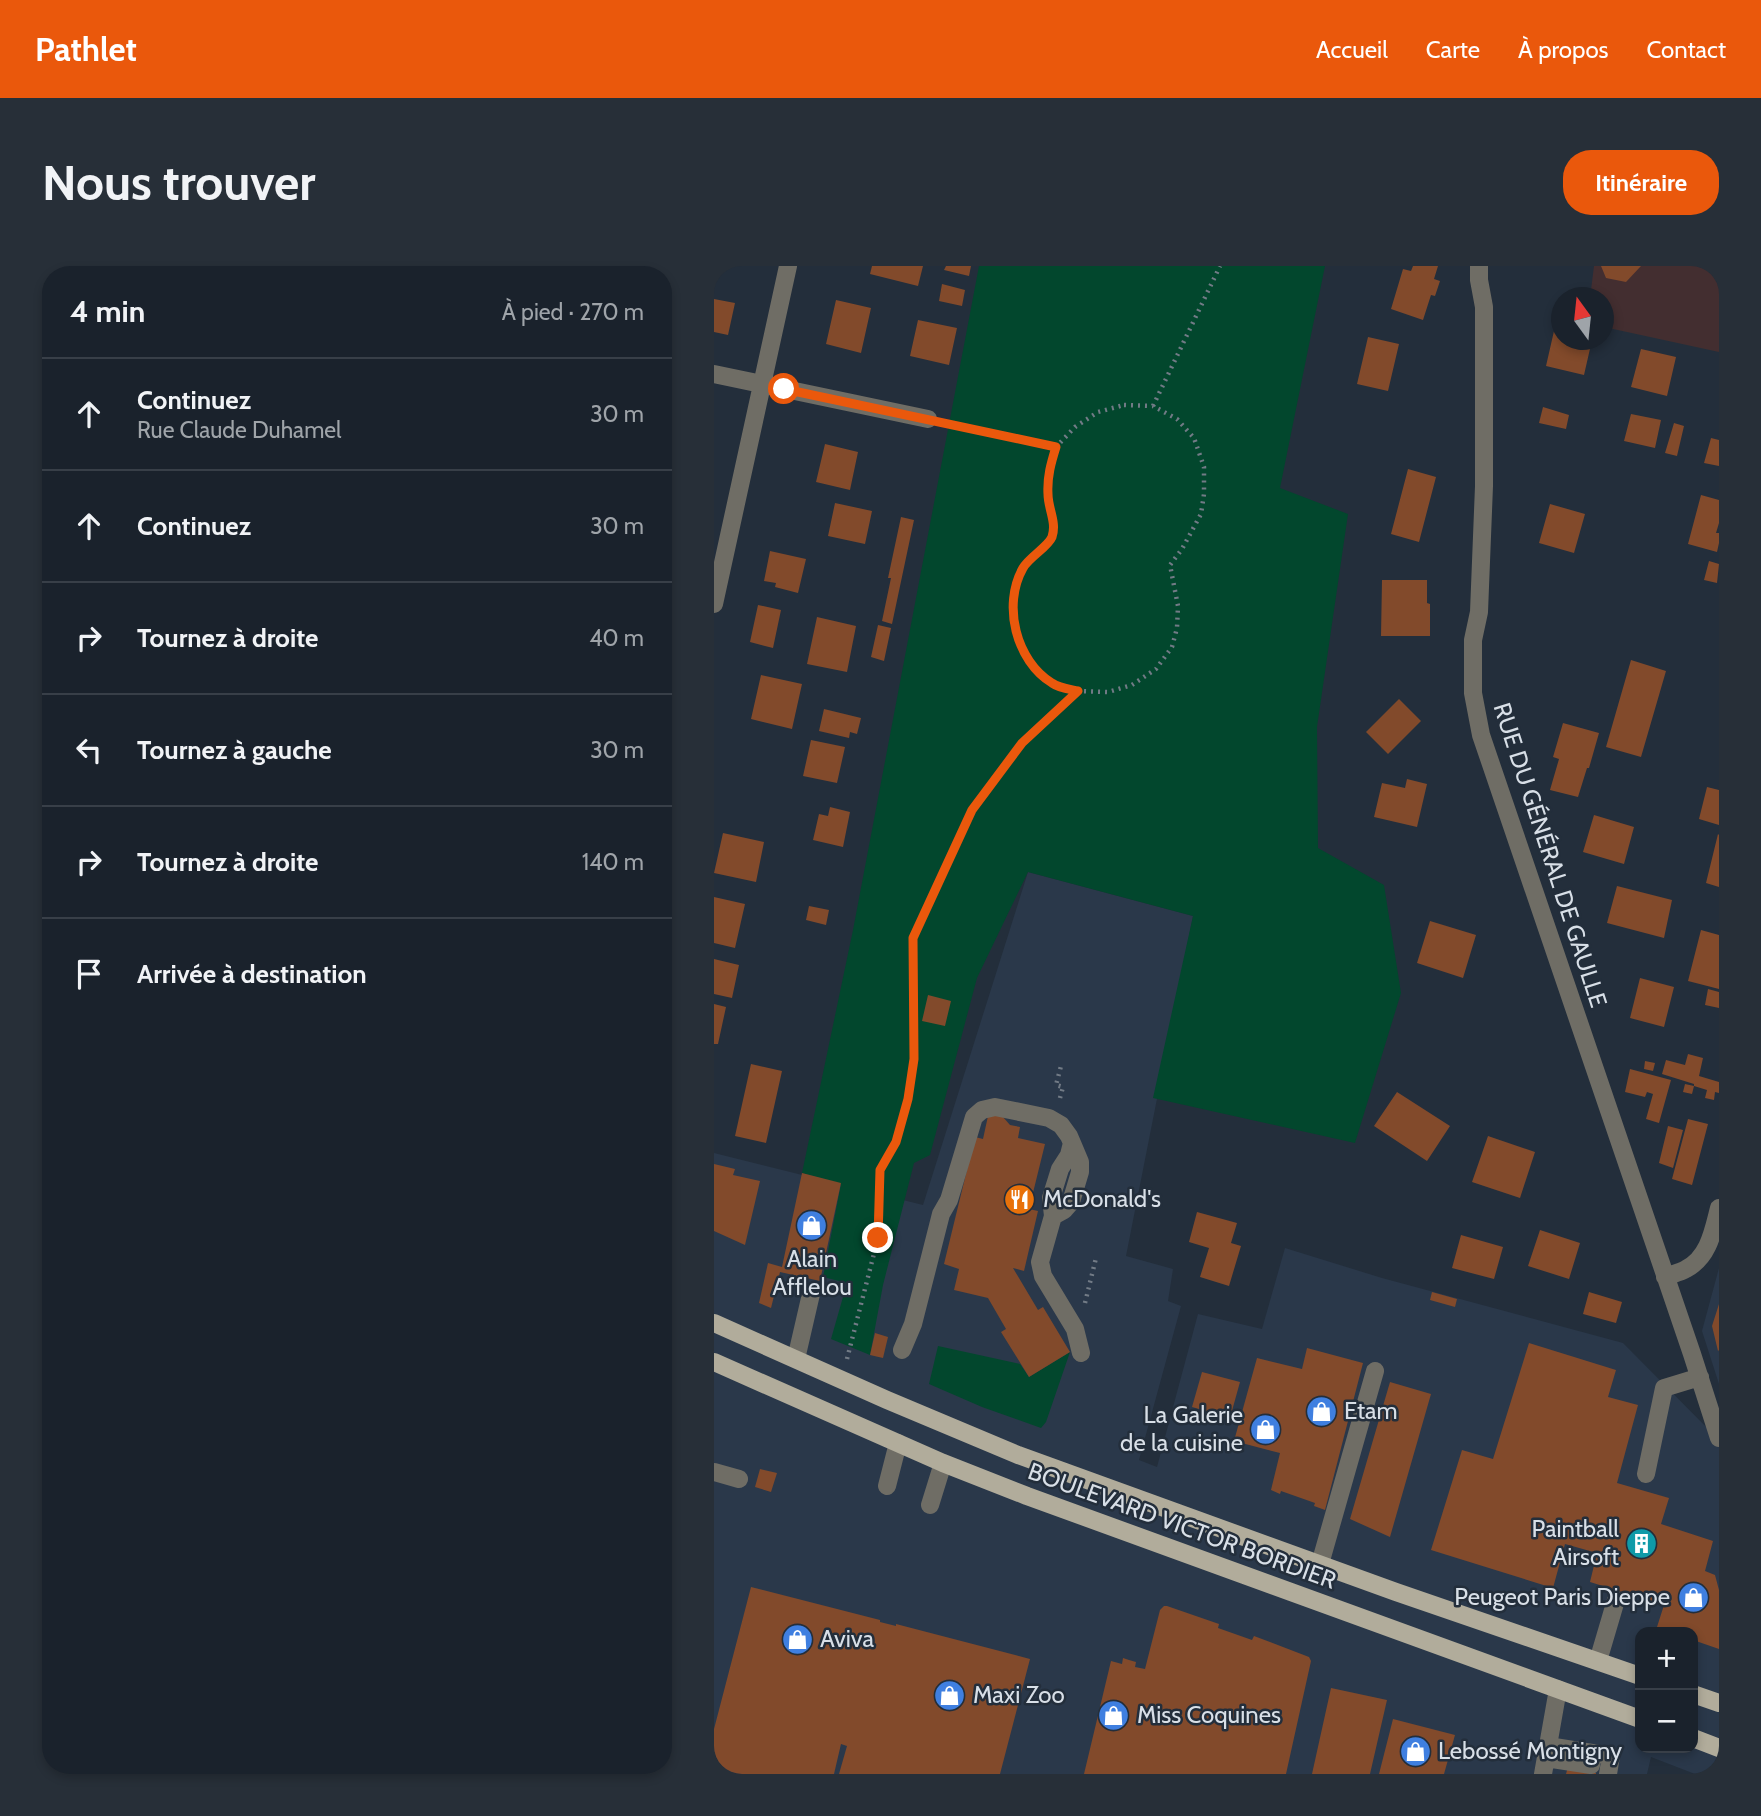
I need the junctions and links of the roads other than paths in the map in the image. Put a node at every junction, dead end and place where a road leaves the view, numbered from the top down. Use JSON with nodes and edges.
{"nodes":[{"id":1,"x":789,"y":266,"type":"edge"},
{"id":2,"x":1479,"y":266,"type":"edge"},
{"id":3,"x":714,"y":374,"type":"edge"},
{"id":4,"x":763,"y":385,"type":"junction"},
{"id":5,"x":928,"y":419,"type":"road end"},
{"id":6,"x":714,"y":604,"type":"edge"},
{"id":7,"x":1719,"y":1208,"type":"edge"},
{"id":8,"x":1665,"y":1277,"type":"junction"},
{"id":9,"x":811,"y":1294,"type":"dead end"},
{"id":10,"x":714,"y":1323,"type":"edge"},
{"id":11,"x":902,"y":1350,"type":"dead end"},
{"id":12,"x":1081,"y":1353,"type":"dead end"},
{"id":13,"x":796,"y":1359,"type":"junction"},
{"id":14,"x":714,"y":1362,"type":"edge"},
{"id":15,"x":1375,"y":1371,"type":"dead end"},
{"id":16,"x":1700,"y":1377,"type":"junction"},
{"id":17,"x":1719,"y":1438,"type":"edge"},
{"id":18,"x":898,"y":1443,"type":"junction"},
{"id":19,"x":943,"y":1463,"type":"junction"},
{"id":20,"x":714,"y":1472,"type":"edge"},
{"id":21,"x":1646,"y":1474,"type":"dead end"},
{"id":22,"x":739,"y":1479,"type":"dead end"},
{"id":23,"x":887,"y":1486,"type":"dead end"},
{"id":24,"x":930,"y":1505,"type":"dead end"},
{"id":25,"x":1320,"y":1564,"type":"junction"},
{"id":26,"x":1616,"y":1600,"type":"dead end"},
{"id":27,"x":1598,"y":1661,"type":"junction"},
{"id":28,"x":1635,"y":1674,"type":"edge"},
{"id":29,"x":1558,"y":1689,"type":"junction"},
{"id":30,"x":1698,"y":1696,"type":"edge"},
{"id":31,"x":1719,"y":1703,"type":"edge"},
{"id":32,"x":1635,"y":1717,"type":"edge"},
{"id":33,"x":1698,"y":1740,"type":"edge"},
{"id":34,"x":1719,"y":1748,"type":"edge"},
{"id":35,"x":1546,"y":1753,"type":"edge"},
{"id":36,"x":1609,"y":1771,"type":"edge"}],
"edges":[{"from":1,"to":4,"type":"street"},
{"from":2,"to":8,"type":"street","name":"RUE DU GÉNÉRAL DE GAULLE"},
{"from":3,"to":4,"type":"street"},
{"from":4,"to":5,"type":"street"},
{"from":4,"to":6,"type":"street"},
{"from":7,"to":8,"type":"street"},
{"from":8,"to":16,"type":"street","name":"RUE DU GÉNÉRAL DE GAULLE"},
{"from":9,"to":13,"type":"street"},
{"from":10,"to":13,"type":"main road","name":"BOULEVARD VICTOR BORDIER"},
{"from":11,"to":12,"type":"street"},
{"from":13,"to":25,"type":"main road","name":"BOULEVARD VICTOR BORDIER"},
{"from":14,"to":18,"type":"main road","name":"BOULEVARD VICTOR BORDIER"},
{"from":15,"to":25,"type":"street"},
{"from":16,"to":17,"type":"street","name":"RUE DU GÉNÉRAL DE GAULLE"},
{"from":16,"to":21,"type":"street"},
{"from":18,"to":19,"type":"main road","name":"BOULEVARD VICTOR BORDIER"},
{"from":18,"to":23,"type":"street"},
{"from":19,"to":24,"type":"street"},
{"from":19,"to":29,"type":"main road","name":"BOULEVARD VICTOR BORDIER"},
{"from":20,"to":22,"type":"street"},
{"from":25,"to":27,"type":"main road","name":"BOULEVARD VICTOR BORDIER"},
{"from":26,"to":27,"type":"street"},
{"from":27,"to":28,"type":"main road","name":"BOULEVARD VICTOR BORDIER"},
{"from":29,"to":32,"type":"main road","name":"BOULEVARD VICTOR BORDIER"},
{"from":29,"to":35,"type":"street"},
{"from":30,"to":31,"type":"main road"},
{"from":33,"to":34,"type":"main road"},
{"from":35,"to":36,"type":"street"}]}
